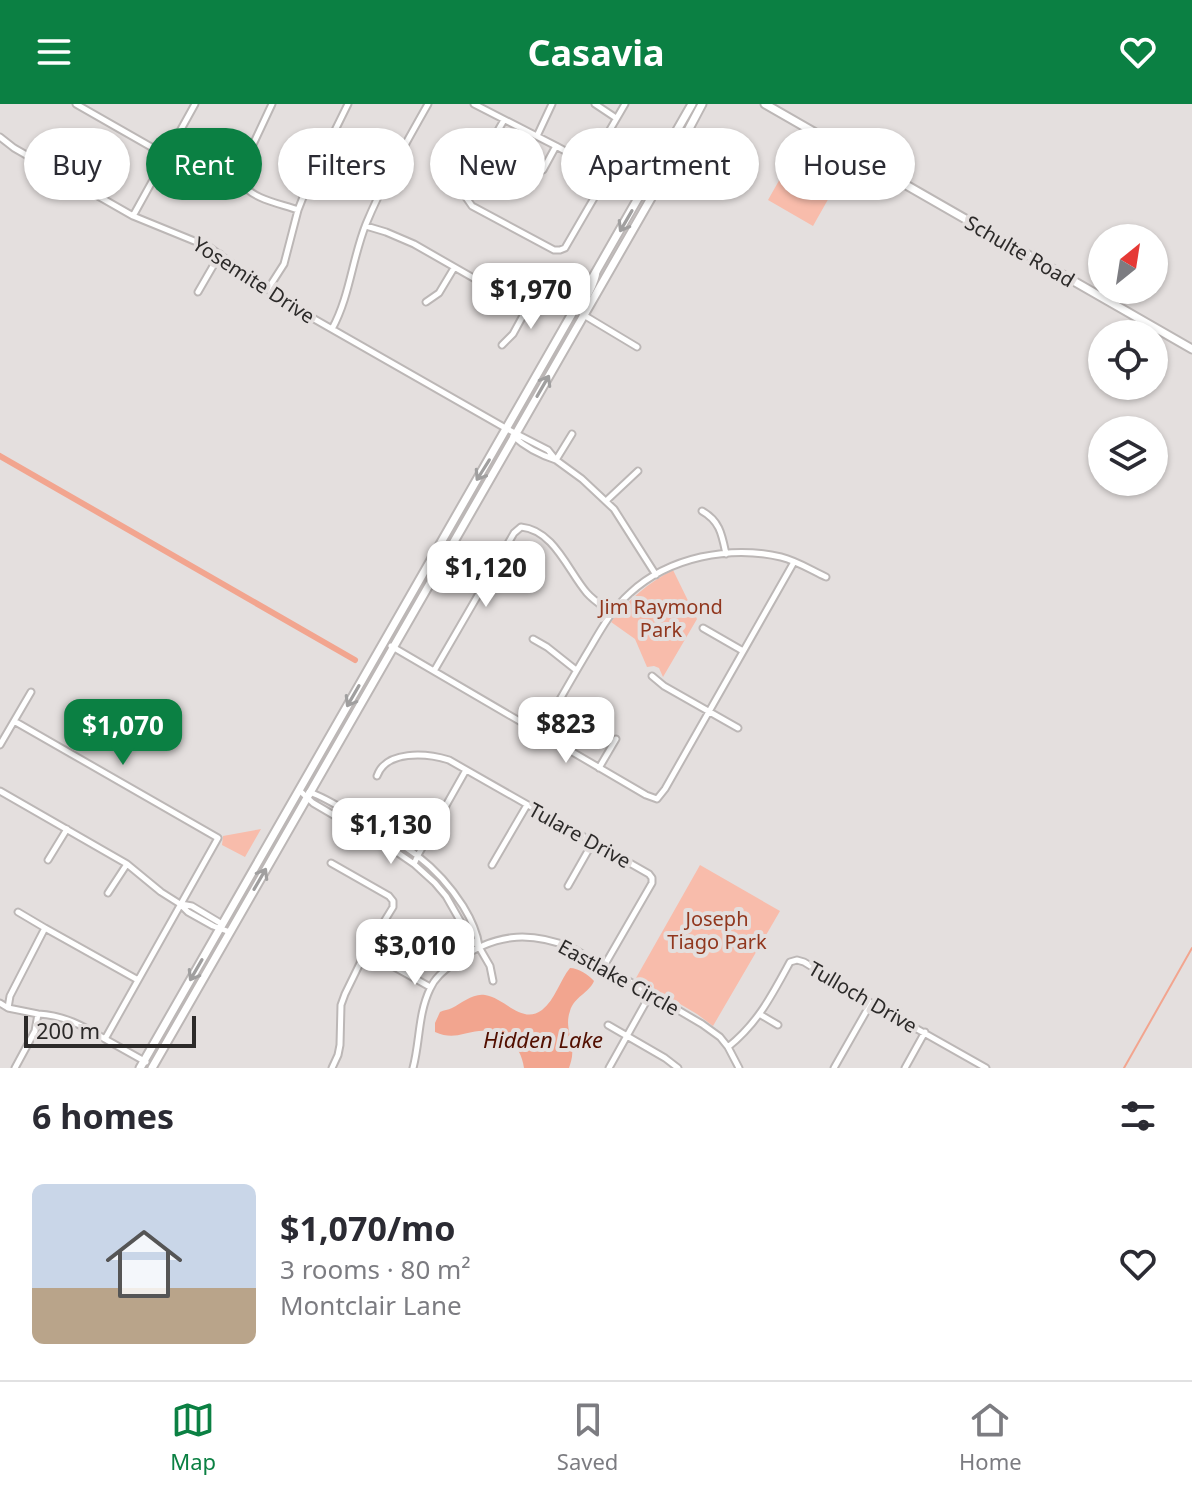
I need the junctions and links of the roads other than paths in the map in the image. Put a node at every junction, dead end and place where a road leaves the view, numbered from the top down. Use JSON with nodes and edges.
{"nodes":[{"id":1,"x":76,"y":104,"type":"edge"},
{"id":2,"x":195,"y":104,"type":"edge"},
{"id":3,"x":272,"y":104,"type":"edge"},
{"id":4,"x":348,"y":104,"type":"edge"},
{"id":5,"x":428,"y":104,"type":"edge"},
{"id":6,"x":474,"y":104,"type":"edge"},
{"id":7,"x":552,"y":104,"type":"edge"},
{"id":8,"x":595,"y":104,"type":"edge"},
{"id":9,"x":625,"y":104,"type":"edge"},
{"id":10,"x":692,"y":104,"type":"edge"},
{"id":11,"x":704,"y":104,"type":"edge"},
{"id":12,"x":765,"y":104,"type":"edge"},
{"id":13,"x":481,"y":106,"type":"edge"},
{"id":14,"x":616,"y":118,"type":"junction"},
{"id":15,"x":504,"y":120,"type":"junction"},
{"id":16,"x":182,"y":128,"type":"edge"},
{"id":17,"x":336,"y":128,"type":"edge"},
{"id":18,"x":520,"y":128,"type":"edge"},
{"id":19,"x":541,"y":128,"type":"edge"},
{"id":20,"x":610,"y":128,"type":"edge"},
{"id":21,"x":679,"y":128,"type":"edge"},
{"id":22,"x":688,"y":128,"type":"edge"},
{"id":23,"x":414,"y":129,"type":"edge"},
{"id":24,"x":0,"y":137,"type":"edge"},
{"id":25,"x":545,"y":140,"type":"edge"},
{"id":26,"x":146,"y":144,"type":"edge"},
{"id":27,"x":556,"y":146,"type":"junction"},
{"id":28,"x":561,"y":149,"type":"edge"},
{"id":29,"x":545,"y":166,"type":"edge"},
{"id":30,"x":146,"y":193,"type":"edge"},
{"id":31,"x":302,"y":200,"type":"edge"},
{"id":32,"x":377,"y":200,"type":"edge"},
{"id":33,"x":593,"y":200,"type":"edge"},
{"id":34,"x":638,"y":200,"type":"edge"},
{"id":35,"x":650,"y":200,"type":"edge"},
{"id":36,"x":298,"y":210,"type":"junction"},
{"id":37,"x":133,"y":216,"type":"junction"},
{"id":38,"x":366,"y":226,"type":"junction"},
{"id":39,"x":220,"y":254,"type":"junction"},
{"id":40,"x":454,"y":268,"type":"junction"},
{"id":41,"x":597,"y":271,"type":"junction"},
{"id":42,"x":268,"y":289,"type":"junction"},
{"id":43,"x":198,"y":292,"type":"dead end"},
{"id":44,"x":426,"y":302,"type":"dead end"},
{"id":45,"x":583,"y":316,"type":"junction"},
{"id":46,"x":332,"y":329,"type":"junction"},
{"id":47,"x":502,"y":345,"type":"dead end"},
{"id":48,"x":637,"y":347,"type":"dead end"},
{"id":49,"x":1192,"y":349,"type":"edge"},
{"id":50,"x":507,"y":429,"type":"junction"},
{"id":51,"x":572,"y":434,"type":"dead end"},
{"id":52,"x":515,"y":435,"type":"junction"},
{"id":53,"x":556,"y":460,"type":"junction"},
{"id":54,"x":638,"y":471,"type":"dead end"},
{"id":55,"x":606,"y":501,"type":"junction"},
{"id":56,"x":702,"y":511,"type":"dead end"},
{"id":57,"x":726,"y":554,"type":"junction"},
{"id":58,"x":794,"y":562,"type":"junction"},
{"id":59,"x":656,"y":575,"type":"junction"},
{"id":60,"x":826,"y":577,"type":"dead end"},
{"id":61,"x":612,"y":613,"type":"junction"},
{"id":62,"x":703,"y":628,"type":"dead end"},
{"id":63,"x":533,"y":639,"type":"dead end"},
{"id":64,"x":384,"y":642,"type":"junction"},
{"id":65,"x":392,"y":647,"type":"junction"},
{"id":66,"x":743,"y":651,"type":"junction"},
{"id":67,"x":576,"y":670,"type":"junction"},
{"id":68,"x":434,"y":671,"type":"junction"},
{"id":69,"x":652,"y":676,"type":"dead end"},
{"id":70,"x":31,"y":692,"type":"dead end"},
{"id":71,"x":709,"y":711,"type":"junction"},
{"id":72,"x":14,"y":721,"type":"junction"},
{"id":73,"x":738,"y":728,"type":"dead end"},
{"id":74,"x":540,"y":734,"type":"junction"},
{"id":75,"x":616,"y":739,"type":"dead end"},
{"id":76,"x":0,"y":745,"type":"edge"},
{"id":77,"x":599,"y":768,"type":"junction"},
{"id":78,"x":466,"y":770,"type":"junction"},
{"id":79,"x":377,"y":776,"type":"dead end"},
{"id":80,"x":299,"y":790,"type":"junction"},
{"id":81,"x":0,"y":791,"type":"edge"},
{"id":82,"x":308,"y":795,"type":"junction"},
{"id":83,"x":527,"y":805,"type":"junction"},
{"id":84,"x":67,"y":829,"type":"junction"},
{"id":85,"x":593,"y":842,"type":"junction"},
{"id":86,"x":418,"y":855,"type":"junction"},
{"id":87,"x":48,"y":860,"type":"dead end"},
{"id":88,"x":331,"y":863,"type":"dead end"},
{"id":89,"x":127,"y":864,"type":"junction"},
{"id":90,"x":414,"y":864,"type":"junction"},
{"id":91,"x":492,"y":865,"type":"dead end"},
{"id":92,"x":568,"y":886,"type":"dead end"},
{"id":93,"x":108,"y":893,"type":"dead end"},
{"id":94,"x":180,"y":904,"type":"junction"},
{"id":95,"x":18,"y":912,"type":"dead end"},
{"id":96,"x":221,"y":926,"type":"junction"},
{"id":97,"x":45,"y":928,"type":"junction"},
{"id":98,"x":230,"y":932,"type":"junction"},
{"id":99,"x":479,"y":947,"type":"junction"},
{"id":100,"x":366,"y":951,"type":"junction"},
{"id":101,"x":604,"y":966,"type":"junction"},
{"id":102,"x":138,"y":980,"type":"junction"},
{"id":103,"x":493,"y":981,"type":"dead end"},
{"id":104,"x":430,"y":987,"type":"junction"},
{"id":105,"x":651,"y":993,"type":"junction"},
{"id":106,"x":0,"y":1003,"type":"edge"},
{"id":107,"x":871,"y":1003,"type":"junction"},
{"id":108,"x":8,"y":1008,"type":"junction"},
{"id":109,"x":38,"y":1014,"type":"junction"},
{"id":110,"x":761,"y":1015,"type":"junction"},
{"id":111,"x":608,"y":1025,"type":"dead end"},
{"id":112,"x":778,"y":1025,"type":"dead end"},
{"id":113,"x":925,"y":1032,"type":"junction"},
{"id":114,"x":626,"y":1036,"type":"junction"},
{"id":115,"x":105,"y":1039,"type":"junction"},
{"id":116,"x":728,"y":1047,"type":"junction"},
{"id":117,"x":142,"y":1065,"type":"edge"},
{"id":118,"x":153,"y":1067,"type":"edge"},
{"id":119,"x":15,"y":1068,"type":"edge"},
{"id":120,"x":332,"y":1068,"type":"edge"},
{"id":121,"x":413,"y":1068,"type":"edge"},
{"id":122,"x":609,"y":1068,"type":"edge"},
{"id":123,"x":678,"y":1068,"type":"edge"},
{"id":124,"x":739,"y":1068,"type":"edge"},
{"id":125,"x":834,"y":1068,"type":"edge"},
{"id":126,"x":905,"y":1068,"type":"edge"},
{"id":127,"x":986,"y":1068,"type":"edge"}],
"edges":[{"from":1,"to":26,"type":"street"},
{"from":2,"to":16,"type":"street"},
{"from":3,"to":36,"type":"street"},
{"from":4,"to":17,"type":"street"},
{"from":5,"to":23,"type":"street"},
{"from":6,"to":13,"type":"street"},
{"from":7,"to":19,"type":"street"},
{"from":8,"to":14,"type":"street"},
{"from":9,"to":14,"type":"street"},
{"from":10,"to":21,"type":"main road"},
{"from":11,"to":22,"type":"main road"},
{"from":12,"to":49,"type":"main road","name":"Schulte Road"},
{"from":13,"to":15,"type":"street"},
{"from":14,"to":20,"type":"street"},
{"from":15,"to":18,"type":"street"},
{"from":15,"to":33,"type":"street"},
{"from":24,"to":37,"type":"street","name":"Yosemite Drive"},
{"from":25,"to":27,"type":"street"},
{"from":27,"to":28,"type":"street"},
{"from":27,"to":29,"type":"street"},
{"from":30,"to":37,"type":"street"},
{"from":31,"to":36,"type":"street"},
{"from":32,"to":38,"type":"street"},
{"from":34,"to":41,"type":"main road","one_way":true},
{"from":35,"to":45,"type":"main road"},
{"from":36,"to":42,"type":"street"},
{"from":37,"to":39,"type":"street","name":"Yosemite Drive"},
{"from":38,"to":40,"type":"street"},
{"from":38,"to":46,"type":"street"},
{"from":39,"to":42,"type":"street","name":"Yosemite Drive"},
{"from":39,"to":43,"type":"street"},
{"from":40,"to":44,"type":"street"},
{"from":40,"to":47,"type":"street"},
{"from":41,"to":45,"type":"street"},
{"from":41,"to":50,"type":"main road"},
{"from":42,"to":46,"type":"street","name":"Yosemite Drive"},
{"from":45,"to":48,"type":"street"},
{"from":52,"to":45,"type":"main road","one_way":true},
{"from":46,"to":50,"type":"street","name":"Yosemite Drive"},
{"from":50,"to":52,"type":"street","name":"Yosemite Drive"},
{"from":50,"to":64,"type":"main road","one_way":true},
{"from":51,"to":53,"type":"street"},
{"from":52,"to":53,"type":"street","name":"Yosemite Drive"},
{"from":52,"to":65,"type":"main road"},
{"from":53,"to":55,"type":"street","name":"Yosemite Drive"},
{"from":54,"to":55,"type":"street"},
{"from":55,"to":59,"type":"street","name":"Yosemite Drive"},
{"from":56,"to":57,"type":"street"},
{"from":57,"to":58,"type":"street"},
{"from":57,"to":59,"type":"street"},
{"from":58,"to":60,"type":"street"},
{"from":58,"to":66,"type":"street"},
{"from":59,"to":61,"type":"street"},
{"from":61,"to":67,"type":"street"},
{"from":61,"to":68,"type":"street"},
{"from":62,"to":66,"type":"street"},
{"from":63,"to":67,"type":"street"},
{"from":64,"to":65,"type":"street"},
{"from":64,"to":80,"type":"main road","one_way":true},
{"from":65,"to":68,"type":"street"},
{"from":65,"to":82,"type":"main road"},
{"from":66,"to":71,"type":"street"},
{"from":67,"to":74,"type":"street"},
{"from":68,"to":74,"type":"street"},
{"from":69,"to":71,"type":"street"},
{"from":70,"to":72,"type":"street"},
{"from":71,"to":73,"type":"street"},
{"from":71,"to":77,"type":"street"},
{"from":72,"to":76,"type":"street"},
{"from":72,"to":94,"type":"street"},
{"from":74,"to":77,"type":"street"},
{"from":75,"to":77,"type":"street"},
{"from":78,"to":79,"type":"street","name":"Tulare Drive"},
{"from":78,"to":83,"type":"street","name":"Tulare Drive"},
{"from":78,"to":86,"type":"street"},
{"from":80,"to":82,"type":"street"},
{"from":80,"to":96,"type":"main road"},
{"from":81,"to":84,"type":"street"},
{"from":82,"to":86,"type":"street"},
{"from":82,"to":90,"type":"street"},
{"from":98,"to":82,"type":"main road","one_way":true},
{"from":83,"to":85,"type":"street","name":"Tulare Drive"},
{"from":83,"to":91,"type":"street"},
{"from":84,"to":87,"type":"street"},
{"from":84,"to":89,"type":"street"},
{"from":85,"to":92,"type":"street"},
{"from":85,"to":101,"type":"street","name":"Tulare Drive"},
{"from":86,"to":90,"type":"street"},
{"from":86,"to":99,"type":"street"},
{"from":88,"to":100,"type":"street"},
{"from":89,"to":93,"type":"street"},
{"from":89,"to":94,"type":"street"},
{"from":90,"to":99,"type":"street"},
{"from":94,"to":96,"type":"street"},
{"from":94,"to":102,"type":"street"},
{"from":95,"to":97,"type":"street"},
{"from":96,"to":98,"type":"street"},
{"from":96,"to":117,"type":"main road","one_way":true},
{"from":97,"to":102,"type":"street"},
{"from":97,"to":108,"type":"street"},
{"from":98,"to":118,"type":"main road"},
{"from":99,"to":101,"type":"street","name":"Eastlake Circle"},
{"from":99,"to":103,"type":"street"},
{"from":99,"to":104,"type":"street","name":"Eastlake Circle"},
{"from":100,"to":104,"type":"street"},
{"from":100,"to":120,"type":"street"},
{"from":101,"to":105,"type":"street","name":"Eastlake Circle"},
{"from":102,"to":115,"type":"street"},
{"from":104,"to":121,"type":"street"},
{"from":105,"to":114,"type":"street"},
{"from":105,"to":116,"type":"street","name":"Eastlake Circle"},
{"from":106,"to":108,"type":"street"},
{"from":107,"to":110,"type":"street","name":"Tulloch Drive"},
{"from":107,"to":113,"type":"street","name":"Tulloch Drive"},
{"from":107,"to":125,"type":"street"},
{"from":108,"to":109,"type":"street"},
{"from":109,"to":115,"type":"street"},
{"from":109,"to":119,"type":"street"},
{"from":110,"to":112,"type":"street"},
{"from":110,"to":116,"type":"street"},
{"from":111,"to":114,"type":"street"},
{"from":113,"to":126,"type":"street"},
{"from":113,"to":127,"type":"street","name":"Tulloch Drive"},
{"from":114,"to":122,"type":"street"},
{"from":114,"to":123,"type":"street"},
{"from":115,"to":117,"type":"street"},
{"from":116,"to":124,"type":"street","name":"Eastlake Circle"},
{"from":117,"to":118,"type":"street"}]}
